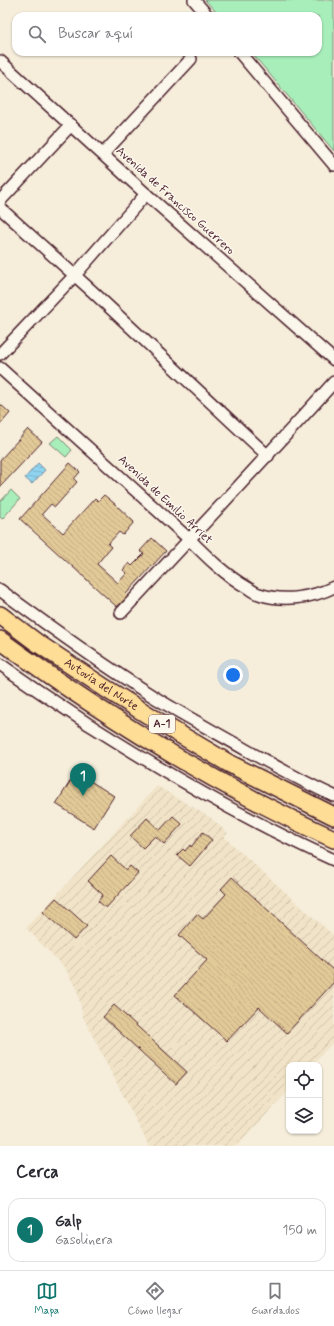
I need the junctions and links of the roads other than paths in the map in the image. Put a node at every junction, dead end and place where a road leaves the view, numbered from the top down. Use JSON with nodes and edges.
{"nodes":[{"id":1,"x":194,"y":0,"type":"edge"},
{"id":2,"x":204,"y":12,"type":"edge"},
{"id":3,"x":243,"y":56,"type":"edge"},
{"id":4,"x":191,"y":59,"type":"dead end"},
{"id":5,"x":0,"y":61,"type":"edge"},
{"id":6,"x":71,"y":126,"type":"junction"},
{"id":7,"x":103,"y":154,"type":"junction"},
{"id":8,"x":334,"y":165,"type":"edge"},
{"id":9,"x":146,"y":194,"type":"junction"},
{"id":10,"x":0,"y":201,"type":"edge"},
{"id":11,"x":0,"y":208,"type":"edge"},
{"id":12,"x":74,"y":275,"type":"junction"},
{"id":13,"x":0,"y":354,"type":"edge"},
{"id":14,"x":334,"y":360,"type":"edge"},
{"id":15,"x":0,"y":368,"type":"edge"},
{"id":16,"x":334,"y":382,"type":"edge"},
{"id":17,"x":268,"y":456,"type":"junction"},
{"id":18,"x":189,"y":539,"type":"junction"},
{"id":19,"x":334,"y":588,"type":"edge"},
{"id":20,"x":0,"y":590,"type":"edge"},
{"id":21,"x":121,"y":613,"type":"dead end"},
{"id":22,"x":0,"y":614,"type":"edge"},
{"id":23,"x":0,"y":640,"type":"edge"},
{"id":24,"x":0,"y":664,"type":"edge"},
{"id":25,"x":268,"y":762,"type":"junction"},
{"id":26,"x":334,"y":791,"type":"edge"},
{"id":27,"x":334,"y":796,"type":"edge"},
{"id":28,"x":334,"y":816,"type":"edge"},
{"id":29,"x":334,"y":839,"type":"edge"},
{"id":30,"x":334,"y":860,"type":"edge"}],
"edges":[{"from":1,"to":2,"type":"street"},
{"from":3,"to":8,"type":"street"},
{"from":4,"to":7,"type":"street"},
{"from":5,"to":6,"type":"street","name":"Avenida de Francisco Guerrero"},
{"from":6,"to":7,"type":"street","name":"Avenida de Francisco Guerrero"},
{"from":6,"to":10,"type":"street"},
{"from":7,"to":9,"type":"street","name":"Avenida de Francisco Guerrero"},
{"from":9,"to":12,"type":"street"},
{"from":9,"to":14,"type":"street","name":"Avenida de Francisco Guerrero"},
{"from":11,"to":12,"type":"street"},
{"from":12,"to":13,"type":"street"},
{"from":12,"to":17,"type":"street"},
{"from":15,"to":18,"type":"street","name":"Avenida de Emilio Arriet"},
{"from":16,"to":17,"type":"street"},
{"from":17,"to":18,"type":"street"},
{"from":18,"to":19,"type":"street","name":"Avenida de Emilio Arriet"},
{"from":18,"to":21,"type":"street"},
{"from":20,"to":25,"type":"street"},
{"from":22,"to":28,"type":"highway","name":"Autovía del Norte","number":"A-1"},
{"from":23,"to":29,"type":"highway","name":"Autovía del Norte","number":"A-1"},
{"from":24,"to":30,"type":"street"},
{"from":25,"to":26,"type":"street"},
{"from":25,"to":27,"type":"street"}]}
